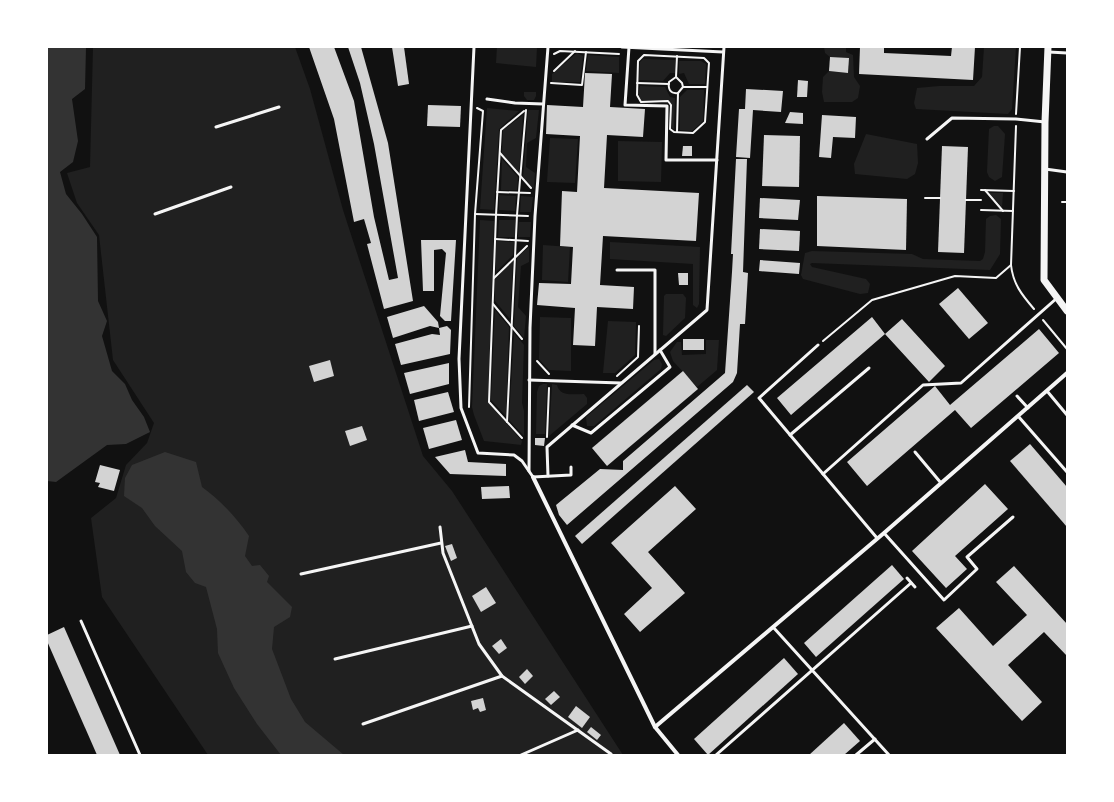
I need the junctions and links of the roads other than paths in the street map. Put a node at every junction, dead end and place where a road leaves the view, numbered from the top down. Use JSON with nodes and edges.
{"nodes":[{"id":1,"x":474,"y":47,"type":"edge"},
{"id":2,"x":548,"y":47,"type":"edge"},
{"id":3,"x":622,"y":47,"type":"edge"},
{"id":4,"x":629,"y":47,"type":"edge"},
{"id":5,"x":724,"y":47,"type":"edge"},
{"id":6,"x":664,"y":48,"type":"edge"},
{"id":7,"x":1048,"y":49,"type":"edge"},
{"id":8,"x":723,"y":52,"type":"junction"},
{"id":9,"x":1067,"y":53,"type":"edge"},
{"id":10,"x":487,"y":99,"type":"dead end"},
{"id":11,"x":543,"y":104,"type":"junction"},
{"id":12,"x":279,"y":107,"type":"dead end"},
{"id":13,"x":1045,"y":122,"type":"junction"},
{"id":14,"x":216,"y":127,"type":"dead end"},
{"id":15,"x":927,"y":139,"type":"dead end"},
{"id":16,"x":717,"y":160,"type":"junction"},
{"id":17,"x":1045,"y":169,"type":"junction"},
{"id":18,"x":1067,"y":172,"type":"edge"},
{"id":19,"x":231,"y":187,"type":"dead end"},
{"id":20,"x":155,"y":214,"type":"dead end"},
{"id":21,"x":617,"y":270,"type":"dead end"},
{"id":22,"x":1057,"y":298,"type":"junction"},
{"id":23,"x":1067,"y":311,"type":"edge"},
{"id":24,"x":818,"y":345,"type":"road end"},
{"id":25,"x":660,"y":350,"type":"junction"},
{"id":26,"x":655,"y":354,"type":"junction"},
{"id":27,"x":869,"y":368,"type":"dead end"},
{"id":28,"x":1067,"y":373,"type":"edge"},
{"id":29,"x":529,"y":380,"type":"junction"},
{"id":30,"x":622,"y":383,"type":"junction"},
{"id":31,"x":1047,"y":392,"type":"junction"},
{"id":32,"x":1017,"y":396,"type":"dead end"},
{"id":33,"x":1028,"y":408,"type":"junction"},
{"id":34,"x":1067,"y":415,"type":"edge"},
{"id":35,"x":1018,"y":416,"type":"junction"},
{"id":36,"x":572,"y":425,"type":"junction"},
{"id":37,"x":790,"y":435,"type":"junction"},
{"id":38,"x":915,"y":452,"type":"dead end"},
{"id":39,"x":571,"y":468,"type":"dead end"},
{"id":40,"x":529,"y":471,"type":"junction"},
{"id":41,"x":1067,"y":472,"type":"edge"},
{"id":42,"x":823,"y":474,"type":"junction"},
{"id":43,"x":548,"y":476,"type":"junction"},
{"id":44,"x":533,"y":477,"type":"junction"},
{"id":45,"x":941,"y":483,"type":"junction"},
{"id":46,"x":1013,"y":517,"type":"dead end"},
{"id":47,"x":440,"y":527,"type":"dead end"},
{"id":48,"x":884,"y":533,"type":"junction"},
{"id":49,"x":877,"y":538,"type":"junction"},
{"id":50,"x":441,"y":543,"type":"junction"},
{"id":51,"x":302,"y":574,"type":"dead end"},
{"id":52,"x":907,"y":578,"type":"dead end"},
{"id":53,"x":911,"y":583,"type":"junction"},
{"id":54,"x":915,"y":587,"type":"dead end"},
{"id":55,"x":81,"y":621,"type":"dead end"},
{"id":56,"x":472,"y":626,"type":"junction"},
{"id":57,"x":773,"y":627,"type":"junction"},
{"id":58,"x":334,"y":659,"type":"dead end"},
{"id":59,"x":812,"y":670,"type":"junction"},
{"id":60,"x":502,"y":676,"type":"junction"},
{"id":61,"x":363,"y":724,"type":"dead end"},
{"id":62,"x":655,"y":727,"type":"junction"},
{"id":63,"x":578,"y":730,"type":"junction"},
{"id":64,"x":874,"y":739,"type":"junction"},
{"id":65,"x":611,"y":754,"type":"dead end"},
{"id":66,"x":140,"y":755,"type":"edge"},
{"id":67,"x":521,"y":755,"type":"edge"},
{"id":68,"x":678,"y":755,"type":"edge"},
{"id":69,"x":716,"y":755,"type":"edge"},
{"id":70,"x":856,"y":755,"type":"edge"},
{"id":71,"x":889,"y":755,"type":"edge"}],
"edges":[{"from":1,"to":40,"type":"lane"},
{"from":2,"to":11,"type":"lane"},
{"from":3,"to":4,"type":"lane"},
{"from":4,"to":6,"type":"lane"},
{"from":4,"to":16,"type":"lane"},
{"from":5,"to":8,"type":"lane"},
{"from":6,"to":8,"type":"lane"},
{"from":7,"to":9,"type":"lane"},
{"from":7,"to":13,"type":"street"},
{"from":8,"to":16,"type":"lane"},
{"from":10,"to":11,"type":"lane"},
{"from":11,"to":29,"type":"lane"},
{"from":12,"to":14,"type":"lane"},
{"from":13,"to":15,"type":"lane"},
{"from":13,"to":17,"type":"street"},
{"from":16,"to":25,"type":"lane"},
{"from":17,"to":18,"type":"lane"},
{"from":17,"to":22,"type":"street"},
{"from":19,"to":20,"type":"lane"},
{"from":21,"to":26,"type":"lane"},
{"from":22,"to":23,"type":"street"},
{"from":22,"to":42,"type":"lane"},
{"from":24,"to":37,"type":"lane"},
{"from":25,"to":26,"type":"lane"},
{"from":25,"to":36,"type":"lane"},
{"from":26,"to":30,"type":"lane"},
{"from":27,"to":37,"type":"lane"},
{"from":28,"to":31,"type":"street"},
{"from":29,"to":30,"type":"lane"},
{"from":29,"to":40,"type":"lane"},
{"from":30,"to":36,"type":"lane"},
{"from":31,"to":33,"type":"street"},
{"from":31,"to":34,"type":"lane"},
{"from":32,"to":33,"type":"lane"},
{"from":33,"to":35,"type":"street"},
{"from":35,"to":41,"type":"lane"},
{"from":35,"to":45,"type":"street"},
{"from":36,"to":43,"type":"lane"},
{"from":37,"to":42,"type":"lane"},
{"from":38,"to":45,"type":"lane"},
{"from":39,"to":43,"type":"lane"},
{"from":40,"to":44,"type":"lane"},
{"from":42,"to":49,"type":"lane"},
{"from":43,"to":44,"type":"lane"},
{"from":44,"to":62,"type":"street"},
{"from":45,"to":48,"type":"street"},
{"from":46,"to":48,"type":"lane"},
{"from":47,"to":50,"type":"lane"},
{"from":48,"to":49,"type":"street"},
{"from":49,"to":57,"type":"street"},
{"from":50,"to":51,"type":"lane"},
{"from":50,"to":56,"type":"lane"},
{"from":52,"to":53,"type":"lane"},
{"from":53,"to":54,"type":"lane"},
{"from":53,"to":59,"type":"lane"},
{"from":55,"to":66,"type":"lane"},
{"from":56,"to":58,"type":"lane"},
{"from":56,"to":60,"type":"lane"},
{"from":57,"to":59,"type":"lane"},
{"from":57,"to":62,"type":"street"},
{"from":59,"to":64,"type":"lane"},
{"from":59,"to":69,"type":"lane"},
{"from":60,"to":61,"type":"lane"},
{"from":60,"to":63,"type":"lane"},
{"from":62,"to":68,"type":"street"},
{"from":63,"to":65,"type":"lane"},
{"from":63,"to":67,"type":"lane"},
{"from":64,"to":70,"type":"lane"},
{"from":64,"to":71,"type":"lane"}]}
